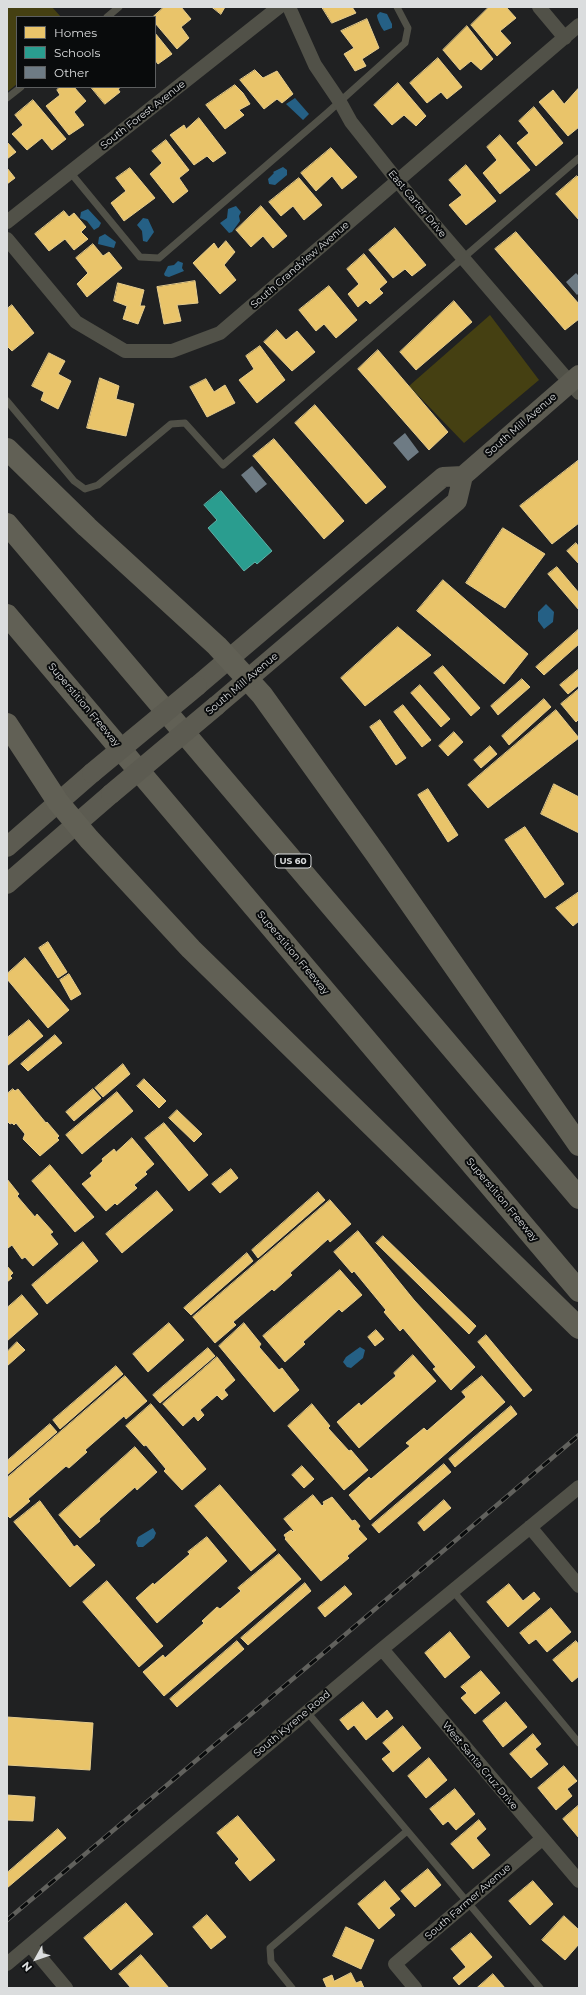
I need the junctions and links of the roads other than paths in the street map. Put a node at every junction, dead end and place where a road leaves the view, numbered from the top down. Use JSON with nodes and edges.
{"nodes":[{"id":1,"x":119,"y":7,"type":"edge"},
{"id":2,"x":279,"y":7,"type":"edge"},
{"id":3,"x":289,"y":7,"type":"edge"},
{"id":4,"x":397,"y":7,"type":"edge"},
{"id":5,"x":539,"y":7,"type":"edge"},
{"id":6,"x":108,"y":16,"type":"edge"},
{"id":7,"x":579,"y":25,"type":"edge"},
{"id":8,"x":565,"y":38,"type":"junction"},
{"id":9,"x":20,"y":88,"type":"edge"},
{"id":10,"x":7,"y":98,"type":"edge"},
{"id":11,"x":340,"y":102,"type":"junction"},
{"id":12,"x":579,"y":158,"type":"edge"},
{"id":13,"x":70,"y":172,"type":"junction"},
{"id":14,"x":397,"y":181,"type":"junction"},
{"id":15,"x":7,"y":222,"type":"edge"},
{"id":16,"x":7,"y":239,"type":"edge"},
{"id":17,"x":462,"y":258,"type":"junction"},
{"id":18,"x":576,"y":383,"type":"edge"},
{"id":19,"x":7,"y":401,"type":"edge"},
{"id":20,"x":7,"y":449,"type":"edge"},
{"id":21,"x":463,"y":476,"type":"junction"},
{"id":22,"x":7,"y":524,"type":"edge"},
{"id":23,"x":7,"y":614,"type":"edge"},
{"id":24,"x":230,"y":658,"type":"junction"},
{"id":25,"x":248,"y":679,"type":"junction"},
{"id":26,"x":7,"y":724,"type":"edge"},
{"id":27,"x":58,"y":802,"type":"junction"},
{"id":28,"x":76,"y":824,"type":"junction"},
{"id":29,"x":7,"y":847,"type":"edge"},
{"id":30,"x":7,"y":884,"type":"edge"},
{"id":31,"x":579,"y":1145,"type":"edge"},
{"id":32,"x":579,"y":1198,"type":"edge"},
{"id":33,"x":579,"y":1291,"type":"edge"},
{"id":34,"x":579,"y":1328,"type":"edge"},
{"id":35,"x":579,"y":1487,"type":"edge"},
{"id":36,"x":530,"y":1527,"type":"junction"},
{"id":37,"x":579,"y":1586,"type":"edge"},
{"id":38,"x":453,"y":1591,"type":"junction"},
{"id":39,"x":382,"y":1649,"type":"junction"},
{"id":40,"x":307,"y":1712,"type":"junction"},
{"id":41,"x":579,"y":1743,"type":"edge"},
{"id":42,"x":407,"y":1831,"type":"junction"},
{"id":43,"x":542,"y":1839,"type":"junction"},
{"id":44,"x":579,"y":1881,"type":"edge"},
{"id":45,"x":467,"y":1903,"type":"junction"},
{"id":46,"x":30,"y":1945,"type":"junction"},
{"id":47,"x":7,"y":1964,"type":"edge"},
{"id":48,"x":66,"y":1988,"type":"edge"},
{"id":49,"x":292,"y":1988,"type":"edge"},
{"id":50,"x":415,"y":1988,"type":"edge"},
{"id":51,"x":540,"y":1988,"type":"edge"}],
"edges":[{"from":1,"to":6,"type":"lane"},
{"from":2,"to":13,"type":"street","name":"South Forest Avenue"},
{"from":3,"to":11,"type":"street","name":"East Carter Drive"},
{"from":4,"to":11,"type":"lane"},
{"from":5,"to":8,"type":"street"},
{"from":7,"to":8,"type":"street","name":"South Grandview Avenue"},
{"from":8,"to":14,"type":"street","name":"South Grandview Avenue"},
{"from":9,"to":10,"type":"lane"},
{"from":11,"to":13,"type":"lane"},
{"from":11,"to":14,"type":"street","name":"East Carter Drive"},
{"from":12,"to":17,"type":"lane"},
{"from":13,"to":15,"type":"street","name":"South Forest Avenue"},
{"from":14,"to":16,"type":"street","name":"South Grandview Avenue"},
{"from":14,"to":17,"type":"street","name":"East Carter Drive"},
{"from":17,"to":18,"type":"street","name":"East Carter Drive"},
{"from":17,"to":19,"type":"lane"},
{"from":18,"to":21,"type":"main road","name":"South Mill Avenue"},
{"from":20,"to":24,"type":"highway"},
{"from":21,"to":24,"type":"main road"},
{"from":21,"to":25,"type":"main road","name":"South Mill Avenue"},
{"from":22,"to":32,"type":"highway","number":"US 60"},
{"from":23,"to":33,"type":"highway","name":"Superstition Freeway"},
{"from":24,"to":25,"type":"highway"},
{"from":24,"to":27,"type":"main road","bridge":true},
{"from":25,"to":28,"type":"main road","name":"South Mill Avenue","bridge":true},
{"from":25,"to":31,"type":"highway"},
{"from":26,"to":27,"type":"highway"},
{"from":27,"to":28,"type":"highway"},
{"from":27,"to":29,"type":"main road"},
{"from":28,"to":30,"type":"main road","name":"South Mill Avenue"},
{"from":28,"to":34,"type":"highway"},
{"from":35,"to":36,"type":"street","name":"South Kyrene Road"},
{"from":36,"to":37,"type":"street"},
{"from":36,"to":38,"type":"street","name":"South Kyrene Road"},
{"from":38,"to":39,"type":"street","name":"South Kyrene Road"},
{"from":38,"to":41,"type":"lane"},
{"from":39,"to":40,"type":"street","name":"South Kyrene Road"},
{"from":39,"to":43,"type":"street","name":"West Santa Cruz Drive"},
{"from":40,"to":42,"type":"lane"},
{"from":40,"to":46,"type":"street","name":"South Kyrene Road"},
{"from":42,"to":45,"type":"lane"},
{"from":42,"to":49,"type":"lane"},
{"from":43,"to":44,"type":"street","name":"West Santa Cruz Drive"},
{"from":43,"to":45,"type":"street","name":"South Farmer Avenue"},
{"from":45,"to":50,"type":"street","name":"South Farmer Avenue"},
{"from":45,"to":51,"type":"lane"},
{"from":46,"to":47,"type":"street","name":"South Kyrene Road"},
{"from":46,"to":48,"type":"street"}]}
